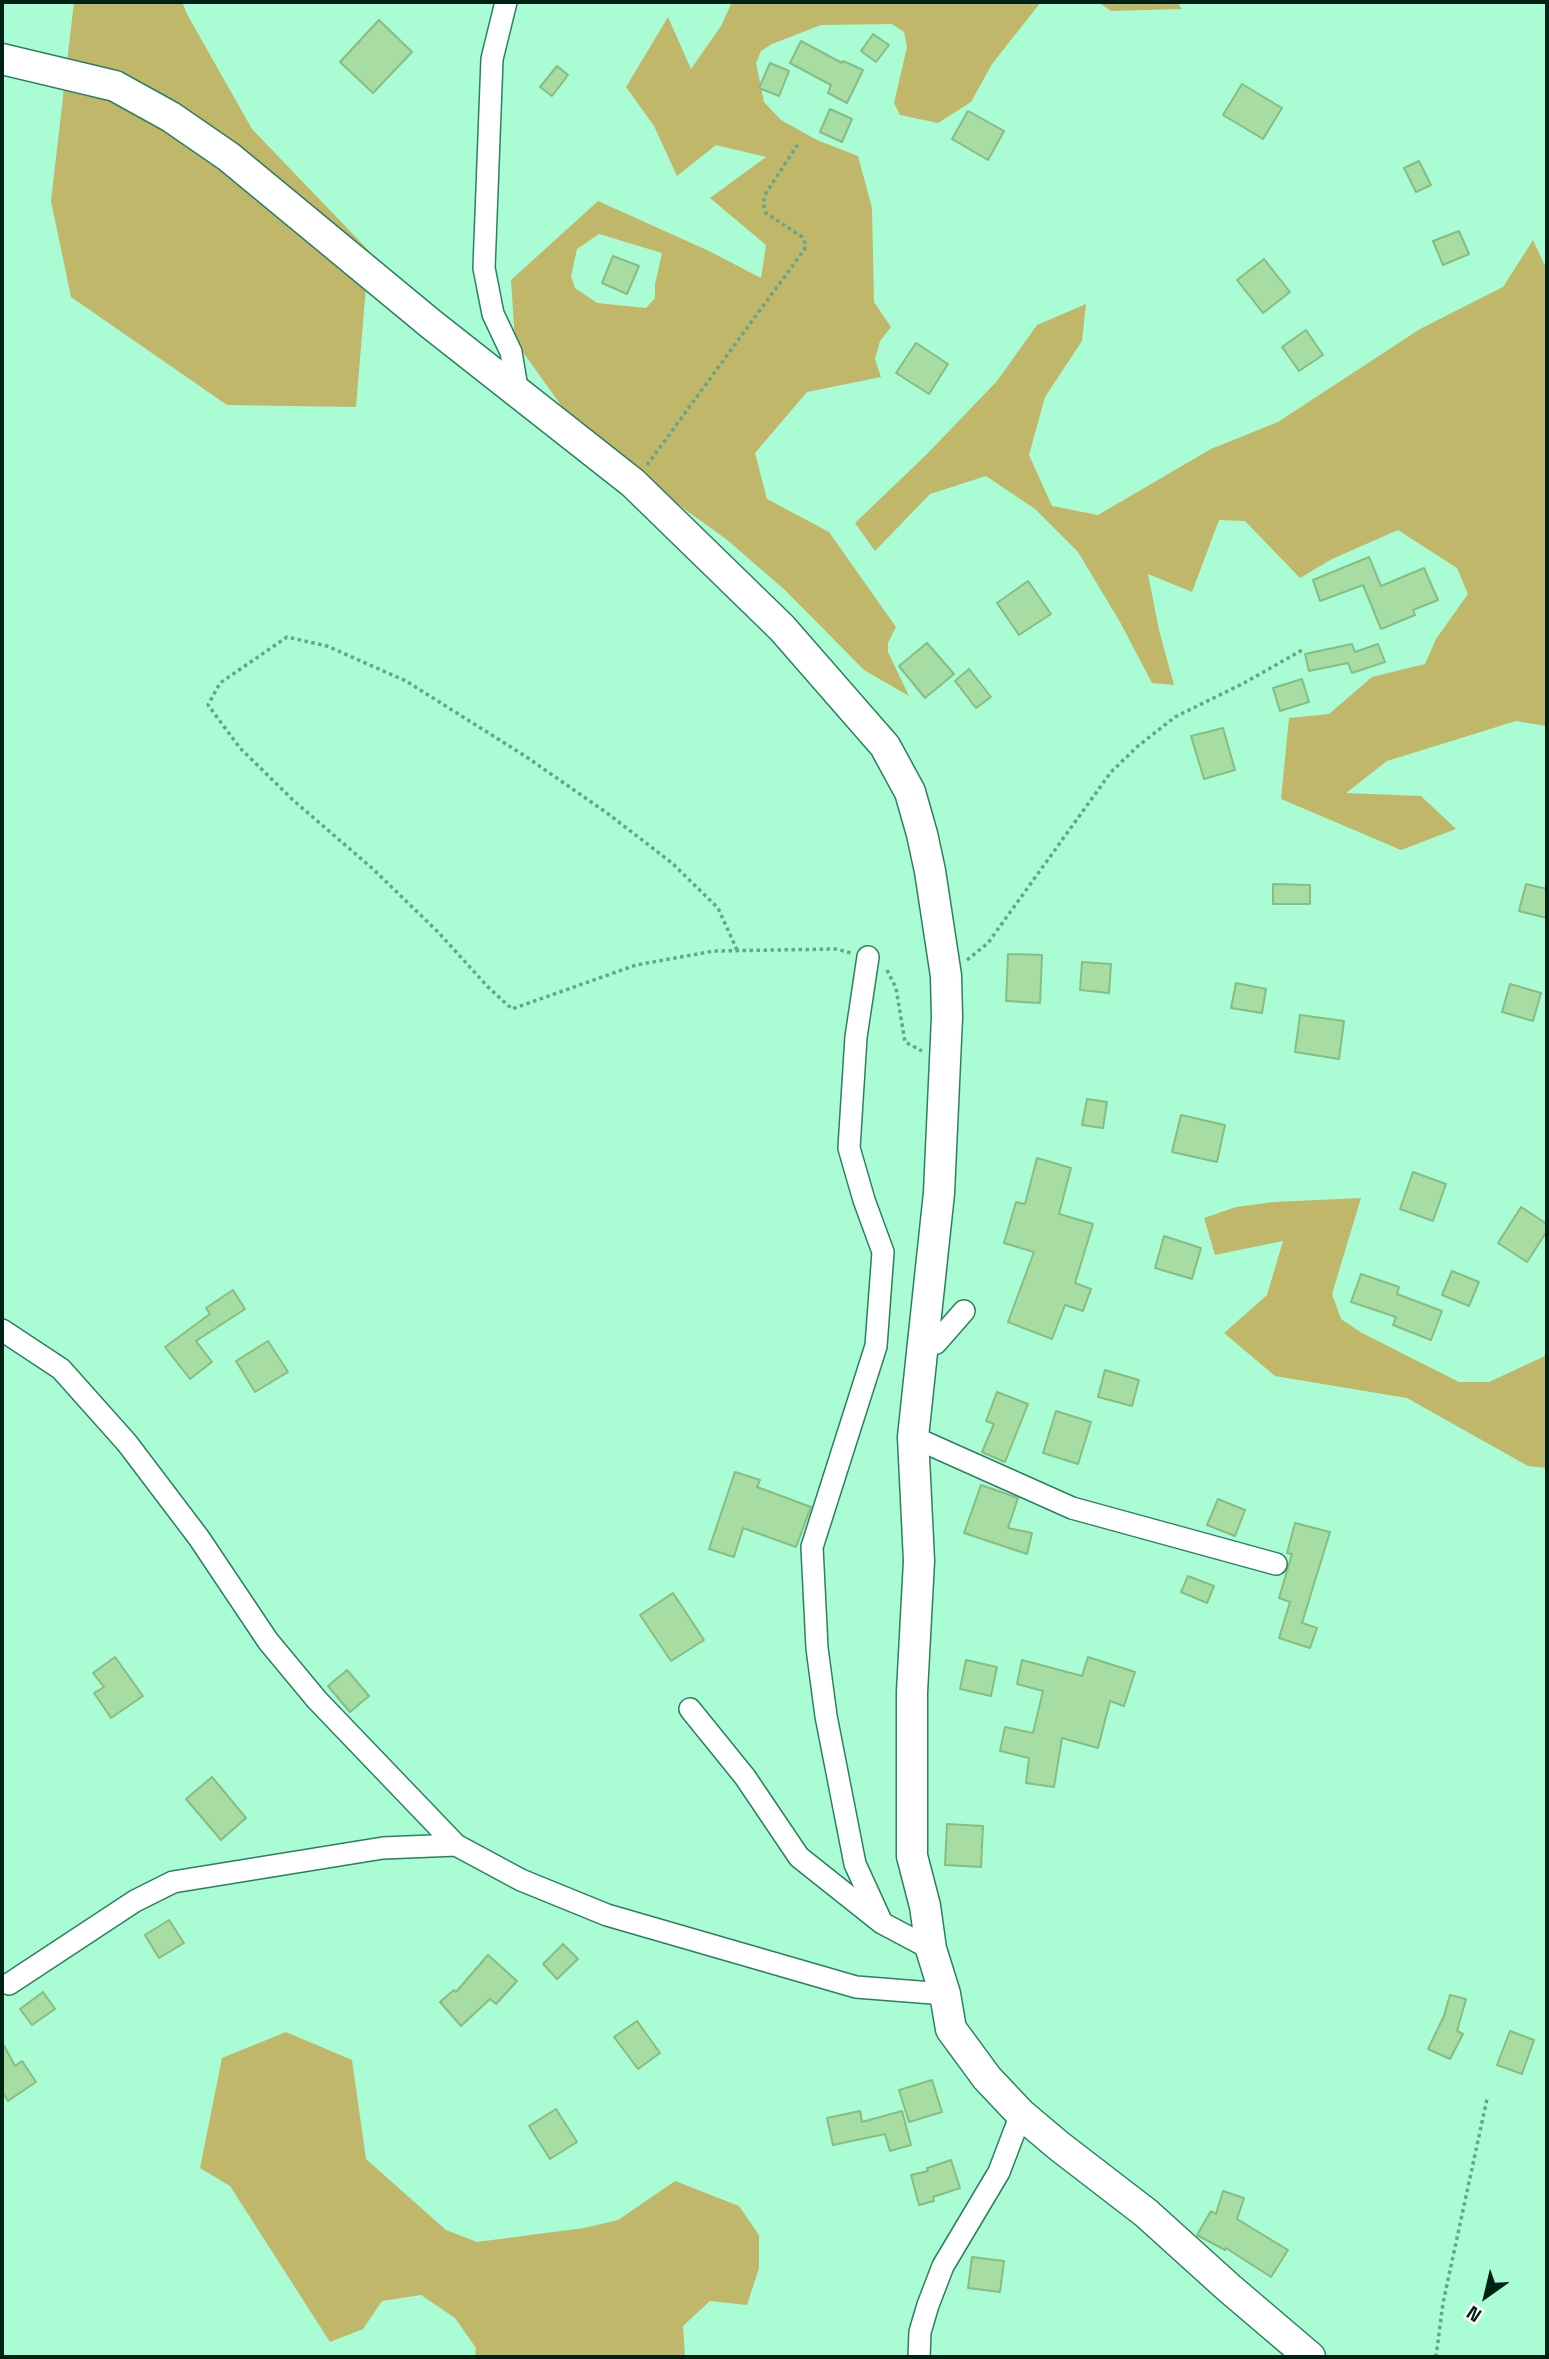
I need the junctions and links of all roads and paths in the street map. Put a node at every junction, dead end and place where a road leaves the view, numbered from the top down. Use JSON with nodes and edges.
{"nodes":[{"id":1,"x":506,"y":2,"type":"edge"},
{"id":2,"x":2,"y":59,"type":"edge"},
{"id":3,"x":798,"y":144,"type":"dead end"},
{"id":4,"x":519,"y":394,"type":"junction"},
{"id":5,"x":633,"y":483,"type":"junction"},
{"id":6,"x":1304,"y":649,"type":"dead end"},
{"id":7,"x":737,"y":950,"type":"junction"},
{"id":8,"x":868,"y":957,"type":"junction"},
{"id":9,"x":946,"y":976,"type":"junction"},
{"id":10,"x":945,"y":1064,"type":"junction"},
{"id":11,"x":964,"y":1311,"type":"dead end"},
{"id":12,"x":2,"y":1330,"type":"edge"},
{"id":13,"x":922,"y":1340,"type":"junction"},
{"id":14,"x":913,"y":1437,"type":"junction"},
{"id":15,"x":1276,"y":1564,"type":"dead end"},
{"id":16,"x":690,"y":1709,"type":"dead end"},
{"id":17,"x":456,"y":1845,"type":"junction"},
{"id":18,"x":881,"y":1923,"type":"junction"},
{"id":19,"x":931,"y":1950,"type":"junction"},
{"id":20,"x":9,"y":1984,"type":"dead end"},
{"id":21,"x":945,"y":1994,"type":"junction"},
{"id":22,"x":1487,"y":2099,"type":"dead end"},
{"id":23,"x":1021,"y":2114,"type":"junction"},
{"id":24,"x":919,"y":2357,"type":"edge"},
{"id":25,"x":1310,"y":2357,"type":"edge"},
{"id":26,"x":1436,"y":2357,"type":"edge"}],
"edges":[{"from":1,"to":4,"type":"street"},
{"from":2,"to":4,"type":"main road"},
{"from":3,"to":5,"type":"path"},
{"from":4,"to":5,"type":"main road"},
{"from":5,"to":9,"type":"main road"},
{"from":6,"to":9,"type":"path"},
{"from":7,"to":7,"type":"path"},
{"from":7,"to":8,"type":"path"},
{"from":8,"to":10,"type":"path"},
{"from":8,"to":18,"type":"street"},
{"from":9,"to":10,"type":"main road"},
{"from":10,"to":13,"type":"main road"},
{"from":11,"to":13,"type":"street"},
{"from":12,"to":17,"type":"street"},
{"from":13,"to":14,"type":"main road"},
{"from":14,"to":15,"type":"street"},
{"from":14,"to":19,"type":"main road"},
{"from":16,"to":18,"type":"street"},
{"from":17,"to":20,"type":"street"},
{"from":17,"to":21,"type":"street"},
{"from":18,"to":19,"type":"street"},
{"from":19,"to":21,"type":"main road"},
{"from":21,"to":23,"type":"main road"},
{"from":22,"to":26,"type":"path"},
{"from":23,"to":24,"type":"street"},
{"from":23,"to":25,"type":"main road"}]}
